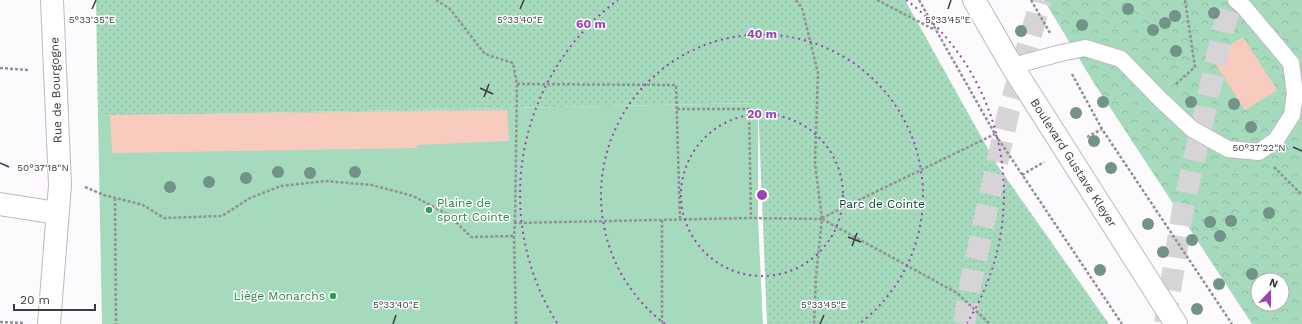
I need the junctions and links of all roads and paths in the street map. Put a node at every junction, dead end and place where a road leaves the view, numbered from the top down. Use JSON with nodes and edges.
{"nodes":[{"id":1,"x":52,"y":0,"type":"edge"},
{"id":2,"x":436,"y":0,"type":"edge"},
{"id":3,"x":796,"y":0,"type":"edge"},
{"id":4,"x":877,"y":0,"type":"edge"},
{"id":5,"x":919,"y":0,"type":"edge"},
{"id":6,"x":974,"y":0,"type":"edge"},
{"id":7,"x":1031,"y":0,"type":"edge"},
{"id":8,"x":1186,"y":0,"type":"edge"},
{"id":9,"x":1236,"y":0,"type":"edge"},
{"id":10,"x":936,"y":30,"type":"junction"},
{"id":11,"x":1061,"y":53,"type":"junction"},
{"id":12,"x":1012,"y":66,"type":"junction"},
{"id":13,"x":1195,"y":67,"type":"dead end"},
{"id":14,"x":0,"y":68,"type":"edge"},
{"id":15,"x":55,"y":70,"type":"junction"},
{"id":16,"x":517,"y":84,"type":"junction"},
{"id":17,"x":677,"y":109,"type":"junction"},
{"id":18,"x":995,"y":134,"type":"junction"},
{"id":19,"x":1259,"y":152,"type":"junction"},
{"id":20,"x":85,"y":187,"type":"dead end"},
{"id":21,"x":1302,"y":195,"type":"edge"},
{"id":22,"x":115,"y":198,"type":"junction"},
{"id":23,"x":0,"y":204,"type":"edge"},
{"id":24,"x":57,"y":213,"type":"junction"},
{"id":25,"x":751,"y":218,"type":"junction"},
{"id":26,"x":822,"y":218,"type":"junction"},
{"id":27,"x":662,"y":220,"type":"junction"},
{"id":28,"x":680,"y":220,"type":"junction"},
{"id":29,"x":515,"y":223,"type":"junction"},
{"id":30,"x":514,"y":236,"type":"junction"},
{"id":31,"x":0,"y":322,"type":"edge"},
{"id":32,"x":28,"y":323,"type":"edge"},
{"id":33,"x":49,"y":324,"type":"edge"},
{"id":34,"x":116,"y":324,"type":"edge"},
{"id":35,"x":516,"y":324,"type":"edge"},
{"id":36,"x":662,"y":324,"type":"edge"},
{"id":37,"x":814,"y":324,"type":"edge"},
{"id":38,"x":990,"y":324,"type":"edge"},
{"id":39,"x":1122,"y":324,"type":"edge"},
{"id":40,"x":1176,"y":324,"type":"edge"},
{"id":41,"x":1232,"y":324,"type":"edge"}],
"edges":[{"from":1,"to":15,"type":"street","name":"Rue de Bourgogne"},
{"from":2,"to":16,"type":"path"},
{"from":3,"to":26,"type":"path"},
{"from":4,"to":10,"type":"path"},
{"from":5,"to":10,"type":"path"},
{"from":6,"to":12,"type":"street","name":"Boulevard Gustave Kleyer"},
{"from":7,"to":11,"type":"path"},
{"from":8,"to":13,"type":"path"},
{"from":9,"to":19,"type":"lane"},
{"from":10,"to":18,"type":"path"},
{"from":11,"to":12,"type":"lane"},
{"from":11,"to":19,"type":"lane"},
{"from":11,"to":41,"type":"path"},
{"from":12,"to":40,"type":"street","name":"Boulevard Gustave Kleyer"},
{"from":14,"to":15,"type":"path"},
{"from":15,"to":24,"type":"street","name":"Rue de Bourgogne"},
{"from":16,"to":17,"type":"path"},
{"from":16,"to":29,"type":"path"},
{"from":17,"to":25,"type":"path"},
{"from":17,"to":28,"type":"path"},
{"from":18,"to":26,"type":"path"},
{"from":18,"to":39,"type":"path"},
{"from":19,"to":21,"type":"path"},
{"from":20,"to":22,"type":"path"},
{"from":22,"to":30,"type":"path"},
{"from":22,"to":34,"type":"path"},
{"from":23,"to":24,"type":"street"},
{"from":24,"to":33,"type":"street","name":"Rue de Bourgogne"},
{"from":25,"to":26,"type":"path"},
{"from":25,"to":28,"type":"path"},
{"from":26,"to":37,"type":"path"},
{"from":26,"to":38,"type":"path"},
{"from":27,"to":28,"type":"path"},
{"from":27,"to":29,"type":"path"},
{"from":27,"to":36,"type":"path"},
{"from":29,"to":30,"type":"path"},
{"from":30,"to":35,"type":"path"},
{"from":31,"to":32,"type":"path"}]}
